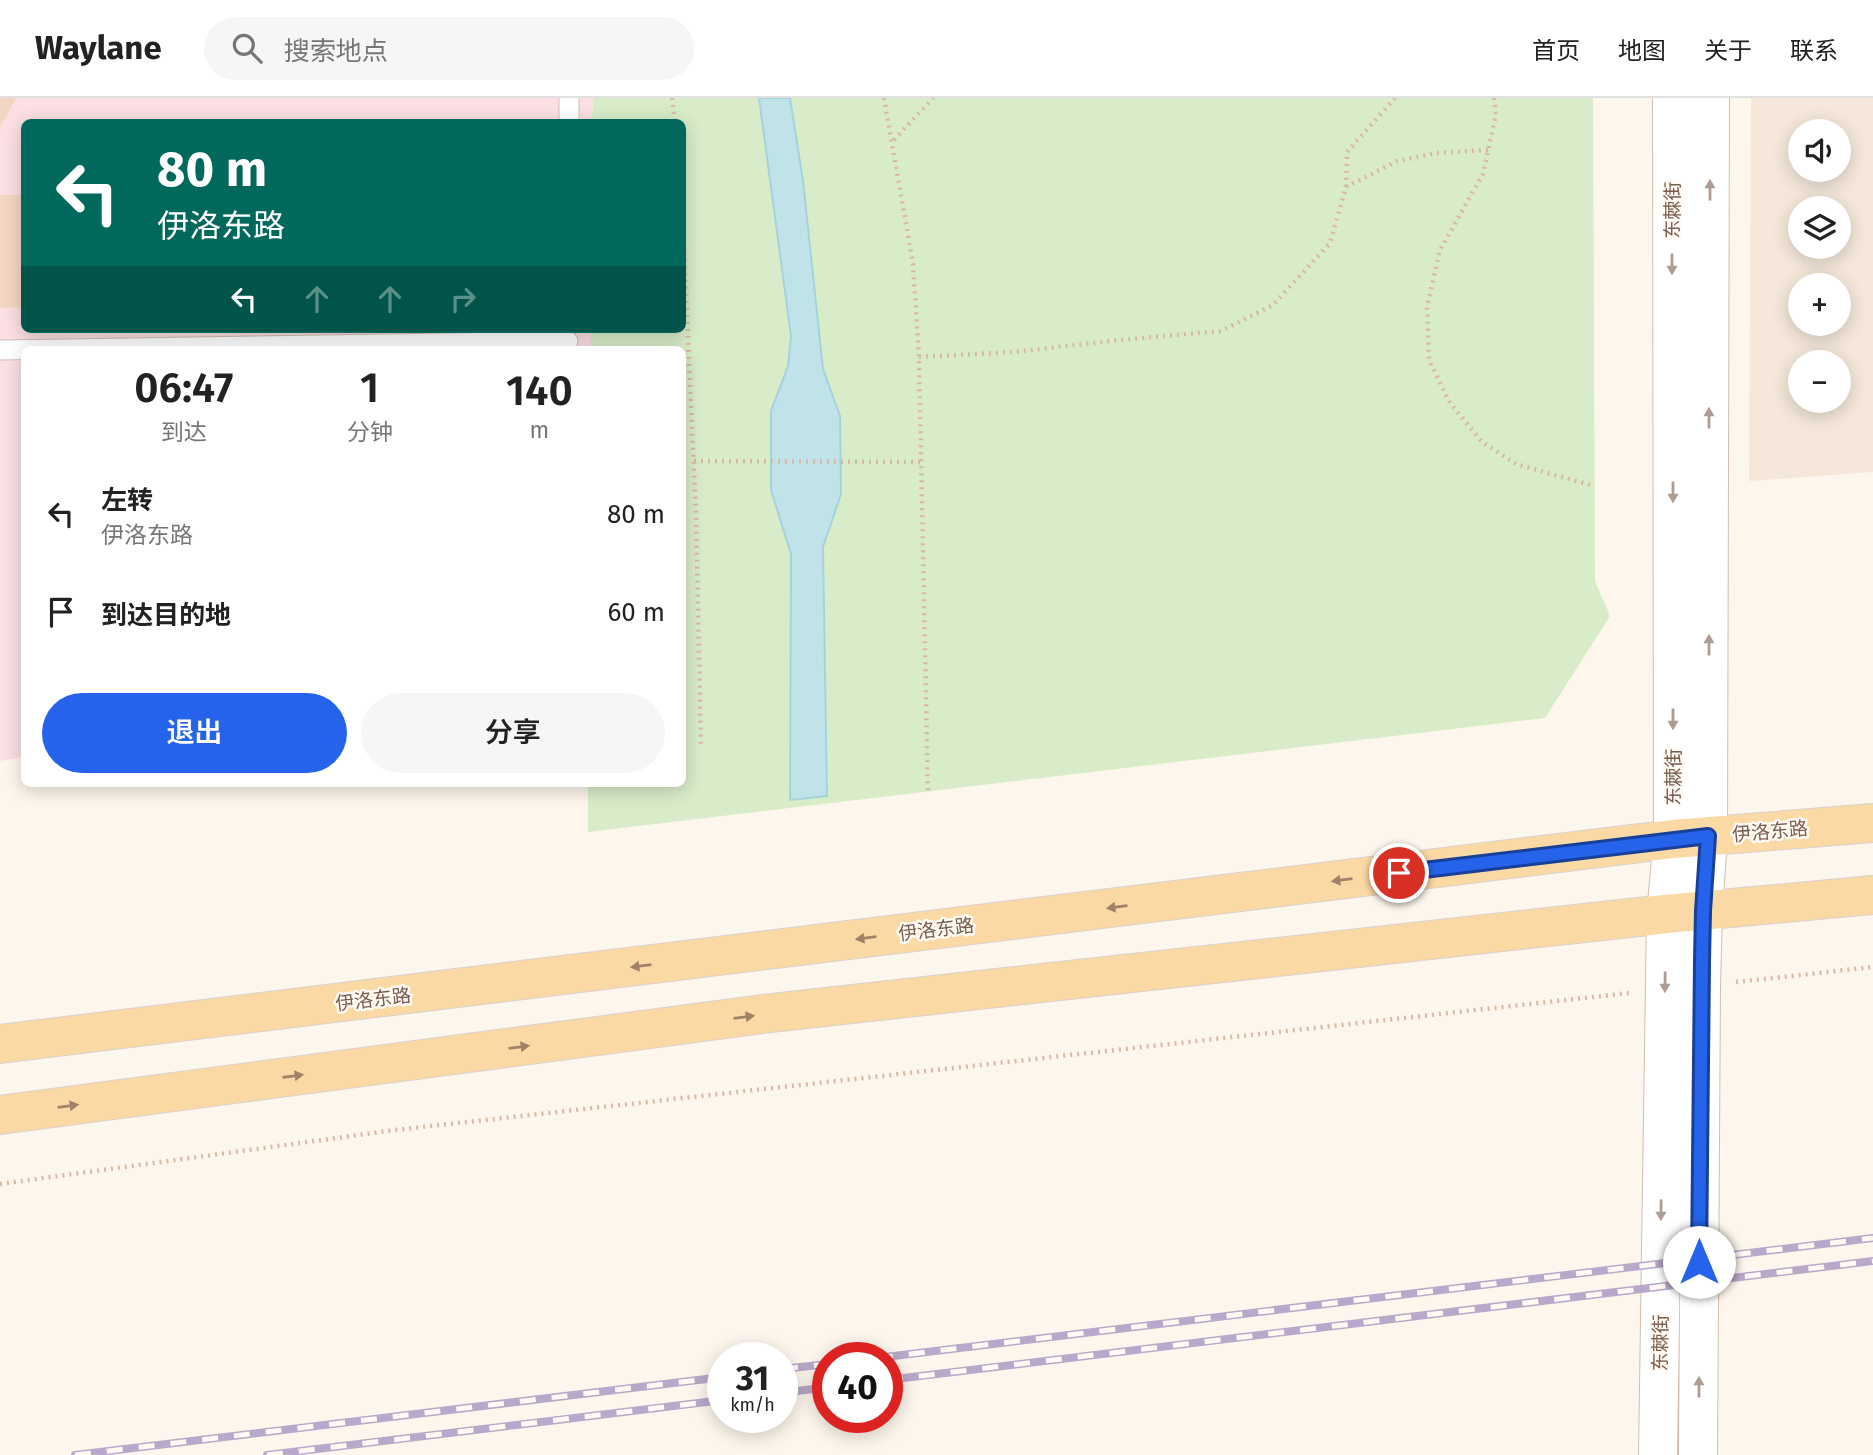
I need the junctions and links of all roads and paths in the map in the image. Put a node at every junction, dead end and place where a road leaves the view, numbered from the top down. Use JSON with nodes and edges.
{"nodes":[{"id":1,"x":569,"y":98,"type":"edge"},
{"id":2,"x":673,"y":98,"type":"edge"},
{"id":3,"x":884,"y":98,"type":"edge"},
{"id":4,"x":933,"y":98,"type":"edge"},
{"id":5,"x":1395,"y":98,"type":"edge"},
{"id":6,"x":1494,"y":98,"type":"edge"},
{"id":7,"x":1672,"y":98,"type":"edge"},
{"id":8,"x":1710,"y":98,"type":"edge"},
{"id":9,"x":569,"y":119,"type":"edge"},
{"id":10,"x":675,"y":119,"type":"edge"},
{"id":11,"x":893,"y":141,"type":"junction"},
{"id":12,"x":1488,"y":150,"type":"junction"},
{"id":13,"x":1346,"y":187,"type":"junction"},
{"id":14,"x":686,"y":289,"type":"edge"},
{"id":15,"x":568,"y":340,"type":"edge"},
{"id":16,"x":227,"y":346,"type":"edge"},
{"id":17,"x":0,"y":350,"type":"edge"},
{"id":18,"x":21,"y":350,"type":"edge"},
{"id":19,"x":919,"y":357,"type":"junction"},
{"id":20,"x":694,"y":461,"type":"junction"},
{"id":21,"x":922,"y":462,"type":"junction"},
{"id":22,"x":1594,"y":486,"type":"dead end"},
{"id":23,"x":701,"y":746,"type":"dead end"},
{"id":24,"x":928,"y":791,"type":"dead end"},
{"id":25,"x":1873,"y":822,"type":"edge"},
{"id":26,"x":1691,"y":838,"type":"junction"},
{"id":27,"x":1873,"y":895,"type":"edge"},
{"id":28,"x":1685,"y":913,"type":"junction"},
{"id":29,"x":1873,"y":967,"type":"edge"},
{"id":30,"x":1683,"y":988,"type":"junction"},
{"id":31,"x":0,"y":1044,"type":"edge"},
{"id":32,"x":0,"y":1115,"type":"edge"},
{"id":33,"x":0,"y":1184,"type":"edge"},
{"id":34,"x":1658,"y":1455,"type":"edge"},
{"id":35,"x":1698,"y":1455,"type":"edge"}],
"edges":[{"from":1,"to":9,"type":"lane"},
{"from":2,"to":10,"type":"path"},
{"from":3,"to":11,"type":"path"},
{"from":4,"to":11,"type":"path"},
{"from":5,"to":13,"type":"path"},
{"from":6,"to":12,"type":"path"},
{"from":7,"to":26,"type":"street","name":"东棘街","one_way":true},
{"from":26,"to":8,"type":"street","name":"东棘街","one_way":true},
{"from":11,"to":19,"type":"path"},
{"from":12,"to":13,"type":"path"},
{"from":12,"to":22,"type":"path"},
{"from":13,"to":19,"type":"path"},
{"from":14,"to":20,"type":"path"},
{"from":15,"to":16,"type":"lane"},
{"from":17,"to":18,"type":"lane"},
{"from":19,"to":21,"type":"path"},
{"from":20,"to":21,"type":"path"},
{"from":20,"to":23,"type":"path"},
{"from":21,"to":24,"type":"path"},
{"from":25,"to":26,"type":"main road","name":"伊洛东路"},
{"from":26,"to":28,"type":"street","name":"东棘街"},
{"from":26,"to":31,"type":"main road","name":"伊洛东路","one_way":true},
{"from":27,"to":28,"type":"main road"},
{"from":28,"to":30,"type":"street","name":"东棘街"},
{"from":32,"to":28,"type":"main road","one_way":true},
{"from":29,"to":30,"type":"path"},
{"from":30,"to":33,"type":"path"},
{"from":30,"to":34,"type":"street","name":"东棘街","one_way":true},
{"from":35,"to":30,"type":"street","name":"东棘街","one_way":true}]}
